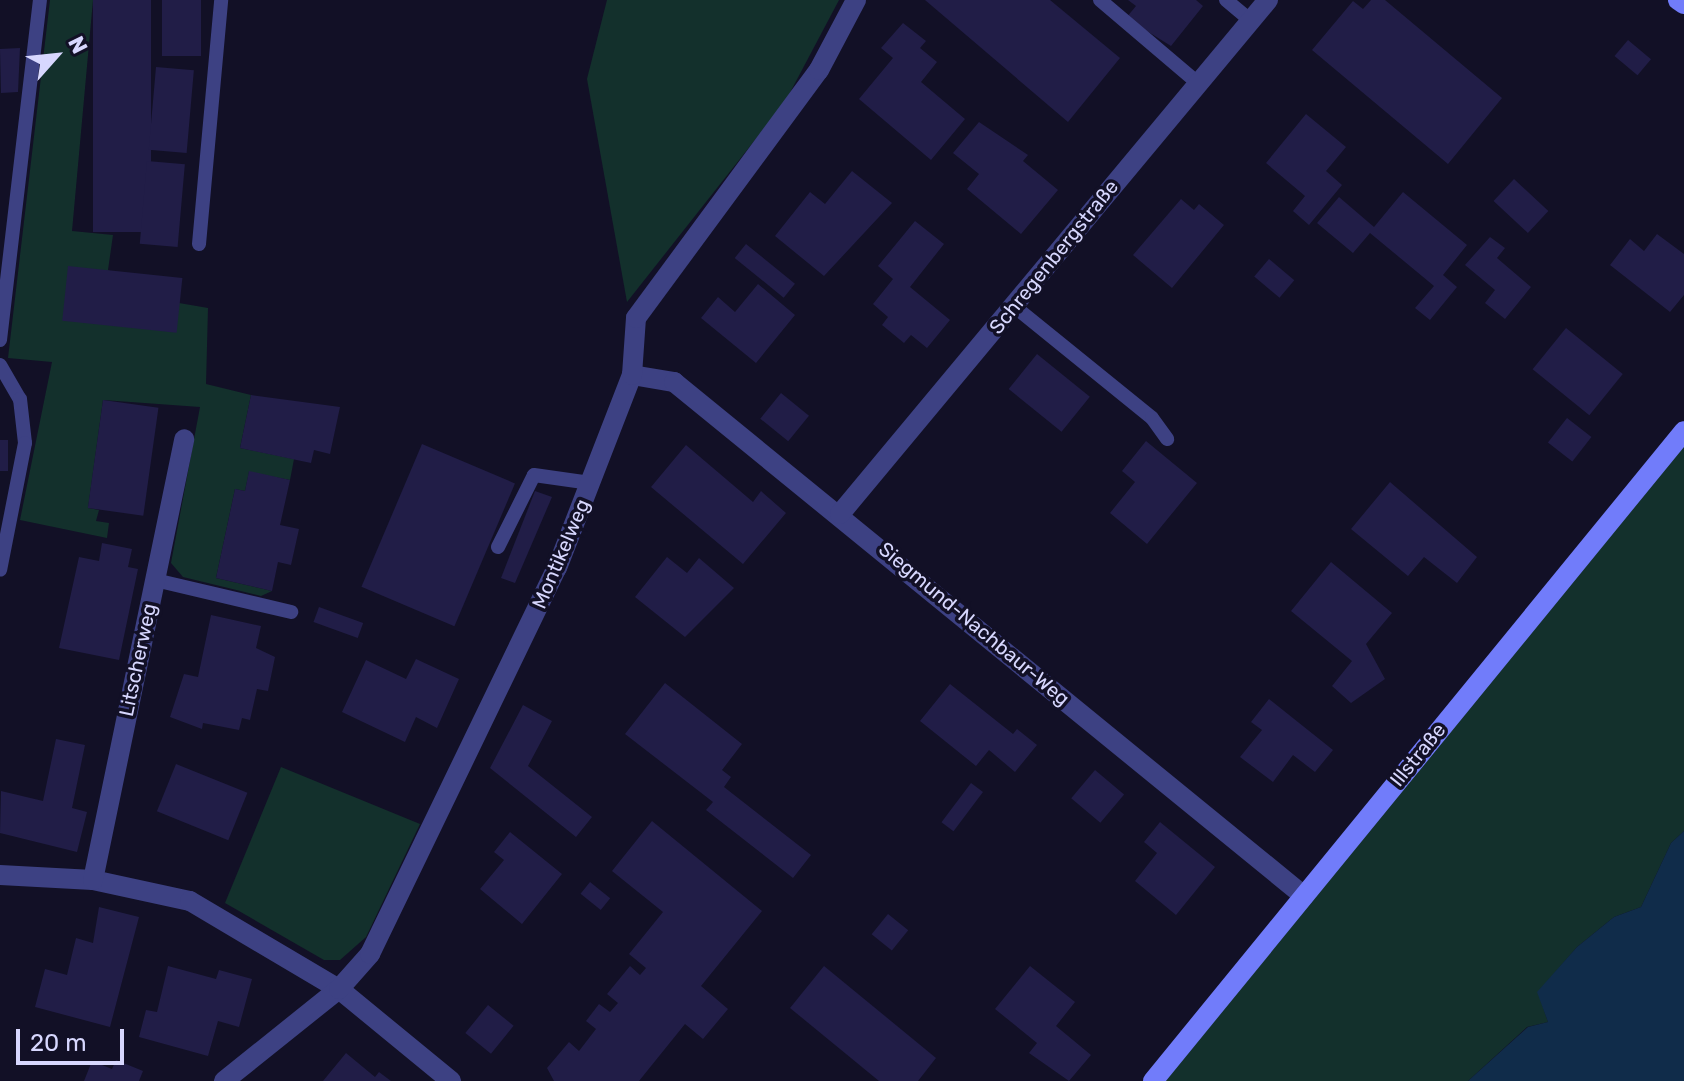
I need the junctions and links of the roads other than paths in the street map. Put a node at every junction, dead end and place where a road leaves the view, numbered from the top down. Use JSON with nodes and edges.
{"nodes":[{"id":1,"x":40,"y":0,"type":"edge"},
{"id":2,"x":221,"y":0,"type":"edge"},
{"id":3,"x":856,"y":0,"type":"edge"},
{"id":4,"x":1100,"y":0,"type":"edge"},
{"id":5,"x":1226,"y":0,"type":"edge"},
{"id":6,"x":1268,"y":0,"type":"edge"},
{"id":7,"x":1678,"y":0,"type":"edge"},
{"id":8,"x":1684,"y":4,"type":"edge"},
{"id":9,"x":1251,"y":21,"type":"junction"},
{"id":10,"x":1198,"y":83,"type":"junction"},
{"id":11,"x":199,"y":244,"type":"dead end"},
{"id":12,"x":1015,"y":307,"type":"junction"},
{"id":13,"x":0,"y":340,"type":"edge"},
{"id":14,"x":0,"y":365,"type":"edge"},
{"id":15,"x":632,"y":375,"type":"junction"},
{"id":16,"x":1684,"y":431,"type":"edge"},
{"id":17,"x":184,"y":439,"type":"dead end"},
{"id":18,"x":1167,"y":439,"type":"dead end"},
{"id":19,"x":590,"y":483,"type":"junction"},
{"id":20,"x":840,"y":514,"type":"junction"},
{"id":21,"x":498,"y":547,"type":"dead end"},
{"id":22,"x":0,"y":570,"type":"edge"},
{"id":23,"x":155,"y":580,"type":"junction"},
{"id":24,"x":291,"y":612,"type":"dead end"},
{"id":25,"x":0,"y":875,"type":"edge"},
{"id":26,"x":93,"y":880,"type":"junction"},
{"id":27,"x":1304,"y":896,"type":"junction"},
{"id":28,"x":339,"y":989,"type":"junction"},
{"id":29,"x":224,"y":1081,"type":"edge"},
{"id":30,"x":451,"y":1081,"type":"edge"},
{"id":31,"x":1153,"y":1081,"type":"edge"}],
"edges":[{"from":1,"to":13,"type":"lane"},
{"from":2,"to":11,"type":"lane"},
{"from":3,"to":15,"type":"street","name":"Montikelweg"},
{"from":4,"to":10,"type":"lane"},
{"from":5,"to":9,"type":"lane"},
{"from":6,"to":9,"type":"street","name":"Schregenbergstraße"},
{"from":7,"to":8,"type":"main road"},
{"from":9,"to":10,"type":"street","name":"Schregenbergstraße"},
{"from":10,"to":12,"type":"street","name":"Schregenbergstraße"},
{"from":12,"to":18,"type":"lane"},
{"from":12,"to":20,"type":"street","name":"Schregenbergstraße"},
{"from":14,"to":22,"type":"lane"},
{"from":15,"to":19,"type":"street","name":"Montikelweg"},
{"from":15,"to":20,"type":"street","name":"Siegmund-Nachbaur-Weg"},
{"from":16,"to":27,"type":"main road","name":"Illstraße"},
{"from":17,"to":23,"type":"street","name":"Litscherweg"},
{"from":19,"to":21,"type":"lane"},
{"from":19,"to":28,"type":"street","name":"Montikelweg"},
{"from":20,"to":27,"type":"street","name":"Siegmund-Nachbaur-Weg"},
{"from":23,"to":24,"type":"lane"},
{"from":23,"to":26,"type":"street","name":"Litscherweg"},
{"from":25,"to":26,"type":"street"},
{"from":26,"to":28,"type":"street"},
{"from":27,"to":31,"type":"main road","name":"Illstraße"},
{"from":28,"to":29,"type":"street","name":"Montikelweg"},
{"from":28,"to":30,"type":"street"}]}
